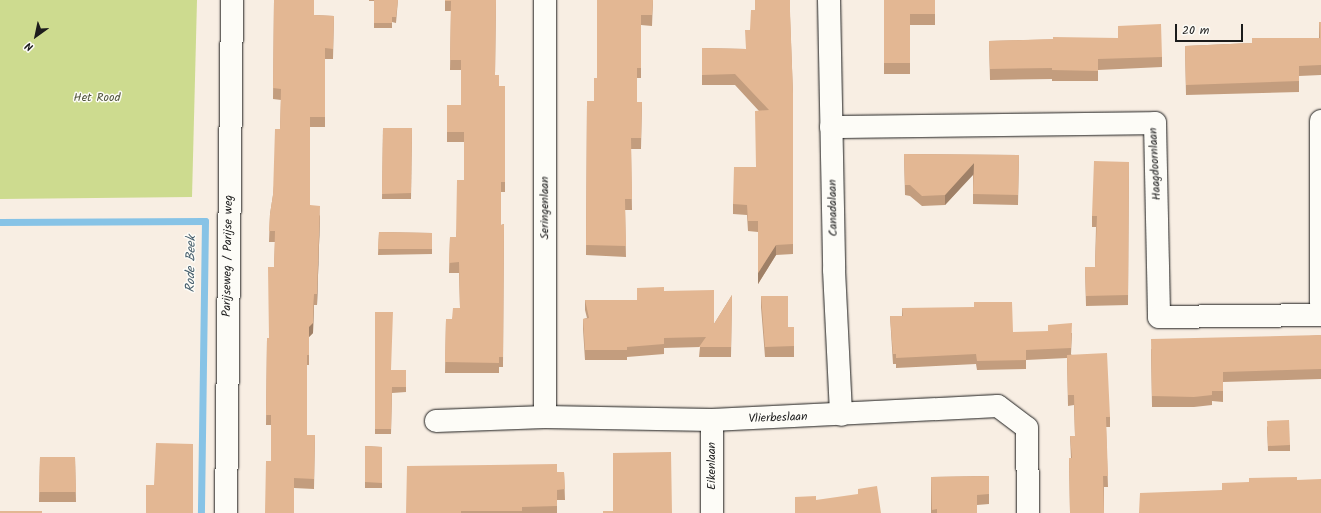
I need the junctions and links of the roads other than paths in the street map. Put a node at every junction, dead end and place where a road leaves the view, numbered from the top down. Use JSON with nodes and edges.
{"nodes":[{"id":1,"x":232,"y":0,"type":"edge"},
{"id":2,"x":545,"y":0,"type":"edge"},
{"id":3,"x":829,"y":0,"type":"edge"},
{"id":4,"x":1321,"y":121,"type":"edge"},
{"id":5,"x":831,"y":126,"type":"junction"},
{"id":6,"x":1321,"y":303,"type":"edge"},
{"id":7,"x":1321,"y":315,"type":"edge"},
{"id":8,"x":841,"y":415,"type":"junction"},
{"id":9,"x":545,"y":417,"type":"junction"},
{"id":10,"x":712,"y":420,"type":"junction"},
{"id":11,"x":436,"y":421,"type":"dead end"},
{"id":12,"x":226,"y":513,"type":"edge"},
{"id":13,"x":712,"y":513,"type":"edge"},
{"id":14,"x":1028,"y":513,"type":"edge"}],
"edges":[{"from":1,"to":12,"type":"street","name":"Parijseweg / Parijse weg"},
{"from":2,"to":9,"type":"street","name":"Seringenlaan"},
{"from":3,"to":5,"type":"street","name":"Canadalaan"},
{"from":4,"to":6,"type":"street"},
{"from":5,"to":7,"type":"street","name":"Haagdoornlaan"},
{"from":5,"to":8,"type":"street","name":"Canadalaan"},
{"from":8,"to":10,"type":"street","name":"Vlierbeslaan"},
{"from":8,"to":14,"type":"street","name":"Vlierbeslaan"},
{"from":9,"to":10,"type":"street","name":"Vlierbeslaan"},
{"from":9,"to":11,"type":"street","name":"Vlierbeslaan"},
{"from":10,"to":13,"type":"street","name":"Eikenlaan"}]}
